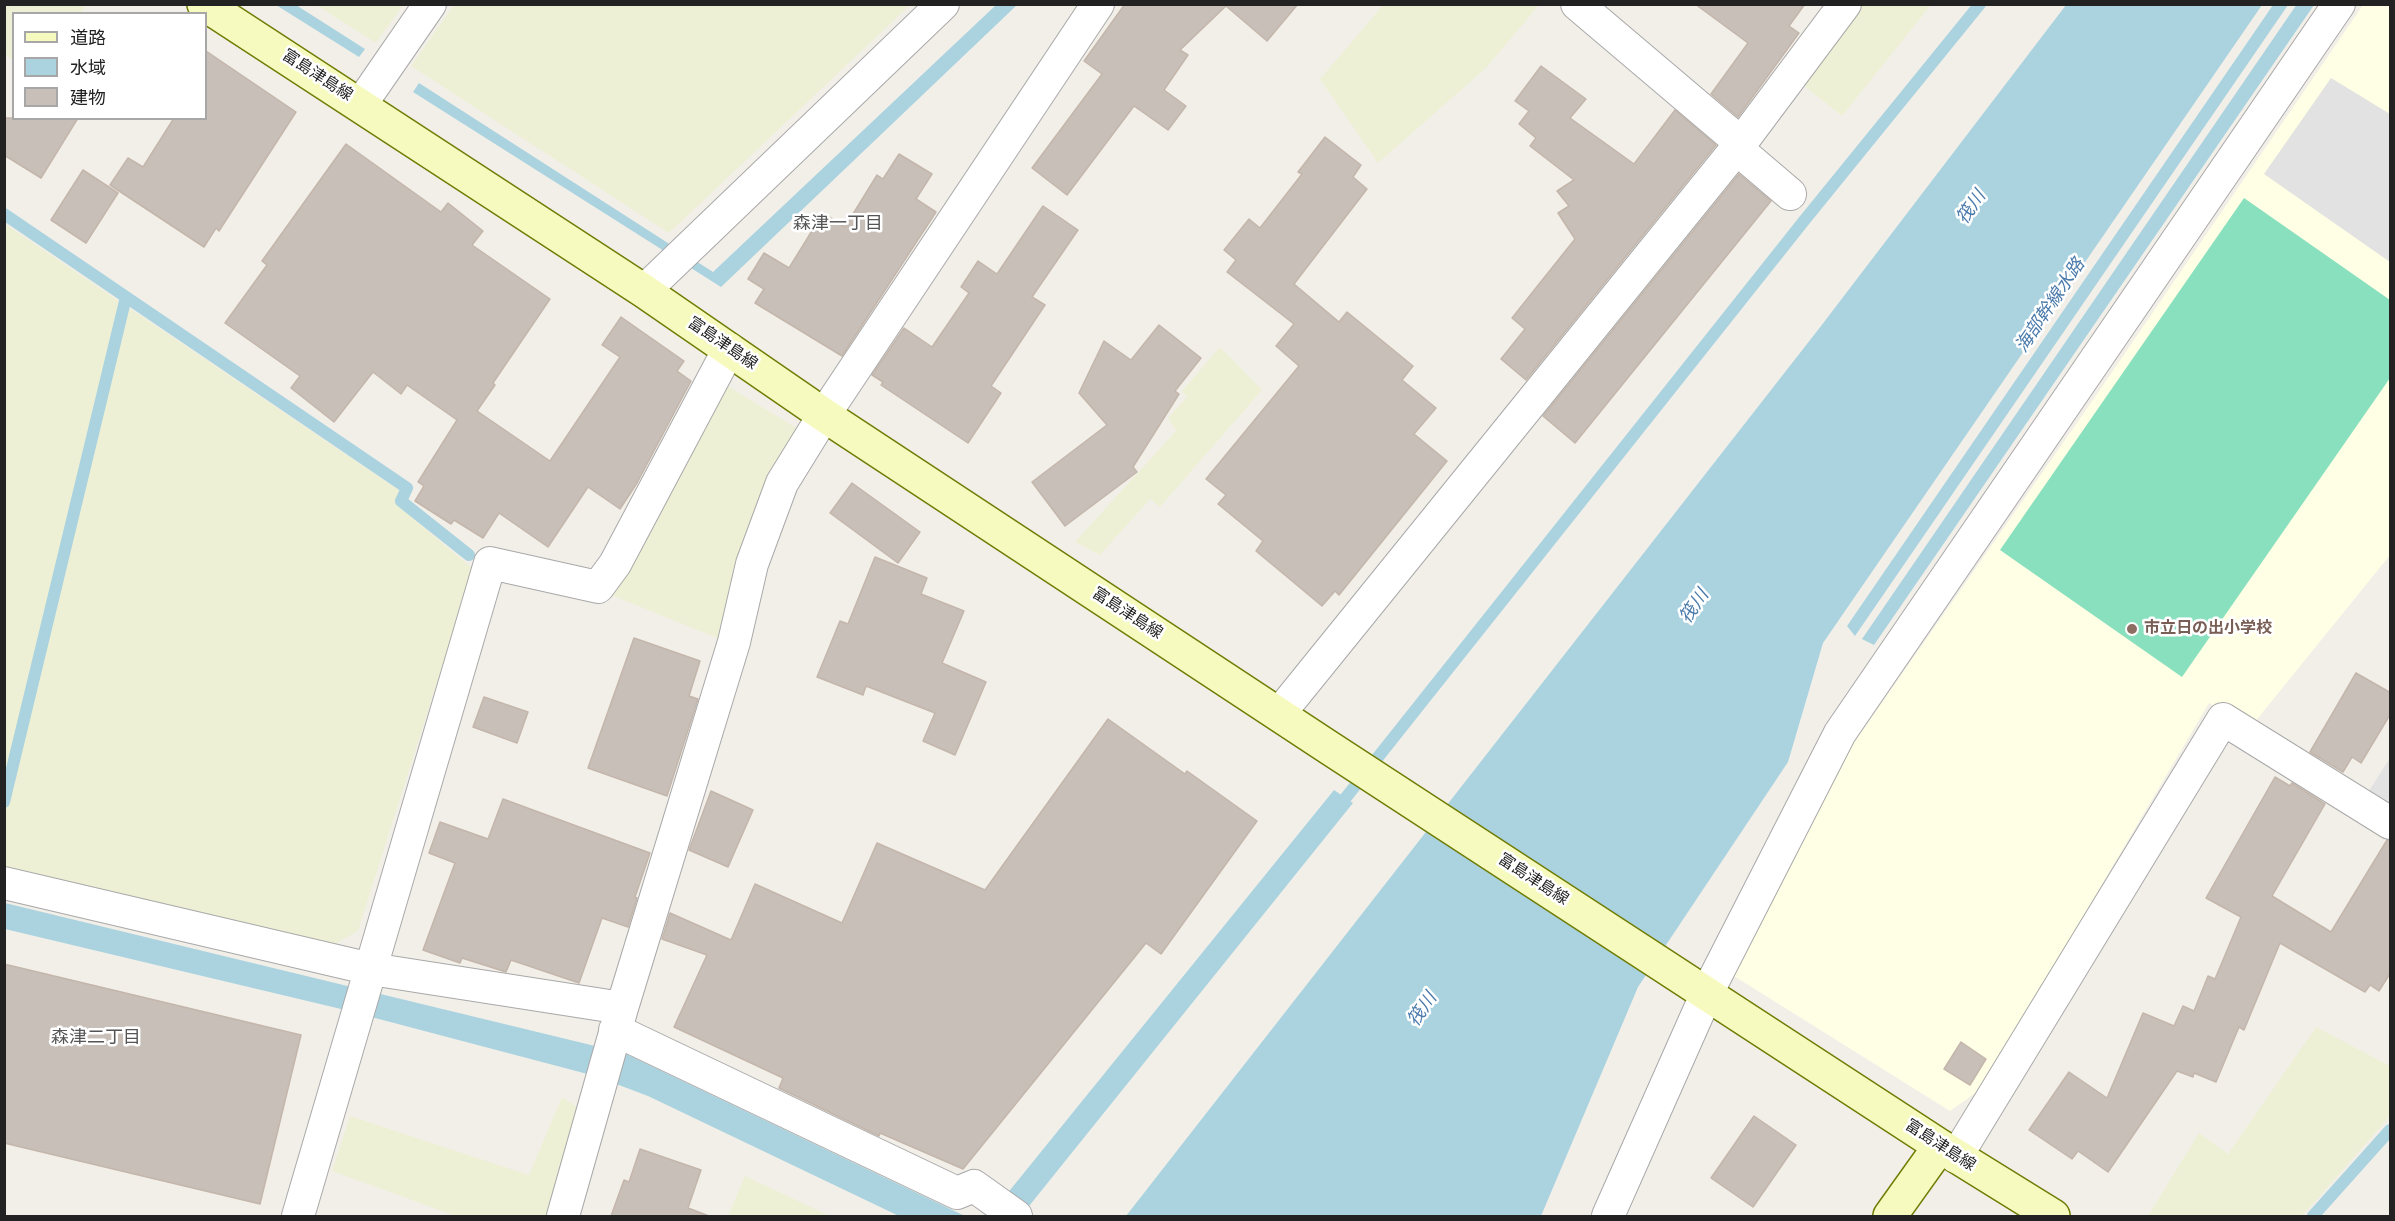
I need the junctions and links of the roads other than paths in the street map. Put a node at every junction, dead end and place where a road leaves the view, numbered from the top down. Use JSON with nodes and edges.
{"nodes":[{"id":1,"x":204,"y":4,"type":"edge"},
{"id":2,"x":430,"y":4,"type":"edge"},
{"id":3,"x":943,"y":4,"type":"edge"},
{"id":4,"x":1098,"y":4,"type":"edge"},
{"id":5,"x":1577,"y":4,"type":"edge"},
{"id":6,"x":1845,"y":4,"type":"edge"},
{"id":7,"x":2339,"y":4,"type":"edge"},
{"id":8,"x":361,"y":104,"type":"junction"},
{"id":9,"x":1738,"y":146,"type":"junction"},
{"id":10,"x":1790,"y":194,"type":"dead end"},
{"id":11,"x":644,"y":291,"type":"junction"},
{"id":12,"x":729,"y":349,"type":"junction"},
{"id":13,"x":824,"y":415,"type":"junction"},
{"id":14,"x":1279,"y":714,"type":"junction"},
{"id":15,"x":2391,"y":823,"type":"edge"},
{"id":16,"x":4,"y":883,"type":"edge"},
{"id":17,"x":369,"y":976,"type":"junction"},
{"id":18,"x":1707,"y":993,"type":"junction"},
{"id":19,"x":616,"y":1027,"type":"junction"},
{"id":20,"x":1948,"y":1151,"type":"junction"},
{"id":21,"x":298,"y":1216,"type":"edge"},
{"id":22,"x":563,"y":1216,"type":"edge"},
{"id":23,"x":1016,"y":1216,"type":"edge"},
{"id":24,"x":1608,"y":1216,"type":"edge"},
{"id":25,"x":1890,"y":1216,"type":"edge"},
{"id":26,"x":2053,"y":1216,"type":"edge"}],
"edges":[{"from":1,"to":8,"type":"main road","name":"富島津島線"},
{"from":2,"to":8,"type":"street"},
{"from":3,"to":11,"type":"street"},
{"from":4,"to":13,"type":"street"},
{"from":5,"to":9,"type":"street"},
{"from":6,"to":9,"type":"street"},
{"from":7,"to":18,"type":"street"},
{"from":8,"to":11,"type":"main road","name":"富島津島線"},
{"from":9,"to":10,"type":"street"},
{"from":9,"to":14,"type":"street"},
{"from":11,"to":12,"type":"main road","name":"富島津島線"},
{"from":12,"to":13,"type":"main road","name":"富島津島線"},
{"from":12,"to":17,"type":"street"},
{"from":13,"to":14,"type":"main road","name":"富島津島線"},
{"from":13,"to":19,"type":"street"},
{"from":14,"to":18,"type":"main road","name":"富島津島線"},
{"from":15,"to":20,"type":"street"},
{"from":16,"to":17,"type":"street"},
{"from":17,"to":19,"type":"street"},
{"from":17,"to":21,"type":"street"},
{"from":18,"to":20,"type":"main road","name":"富島津島線"},
{"from":18,"to":24,"type":"street"},
{"from":19,"to":22,"type":"street"},
{"from":19,"to":23,"type":"street"},
{"from":20,"to":25,"type":"main road"},
{"from":20,"to":26,"type":"main road","name":"富島津島線"}]}
